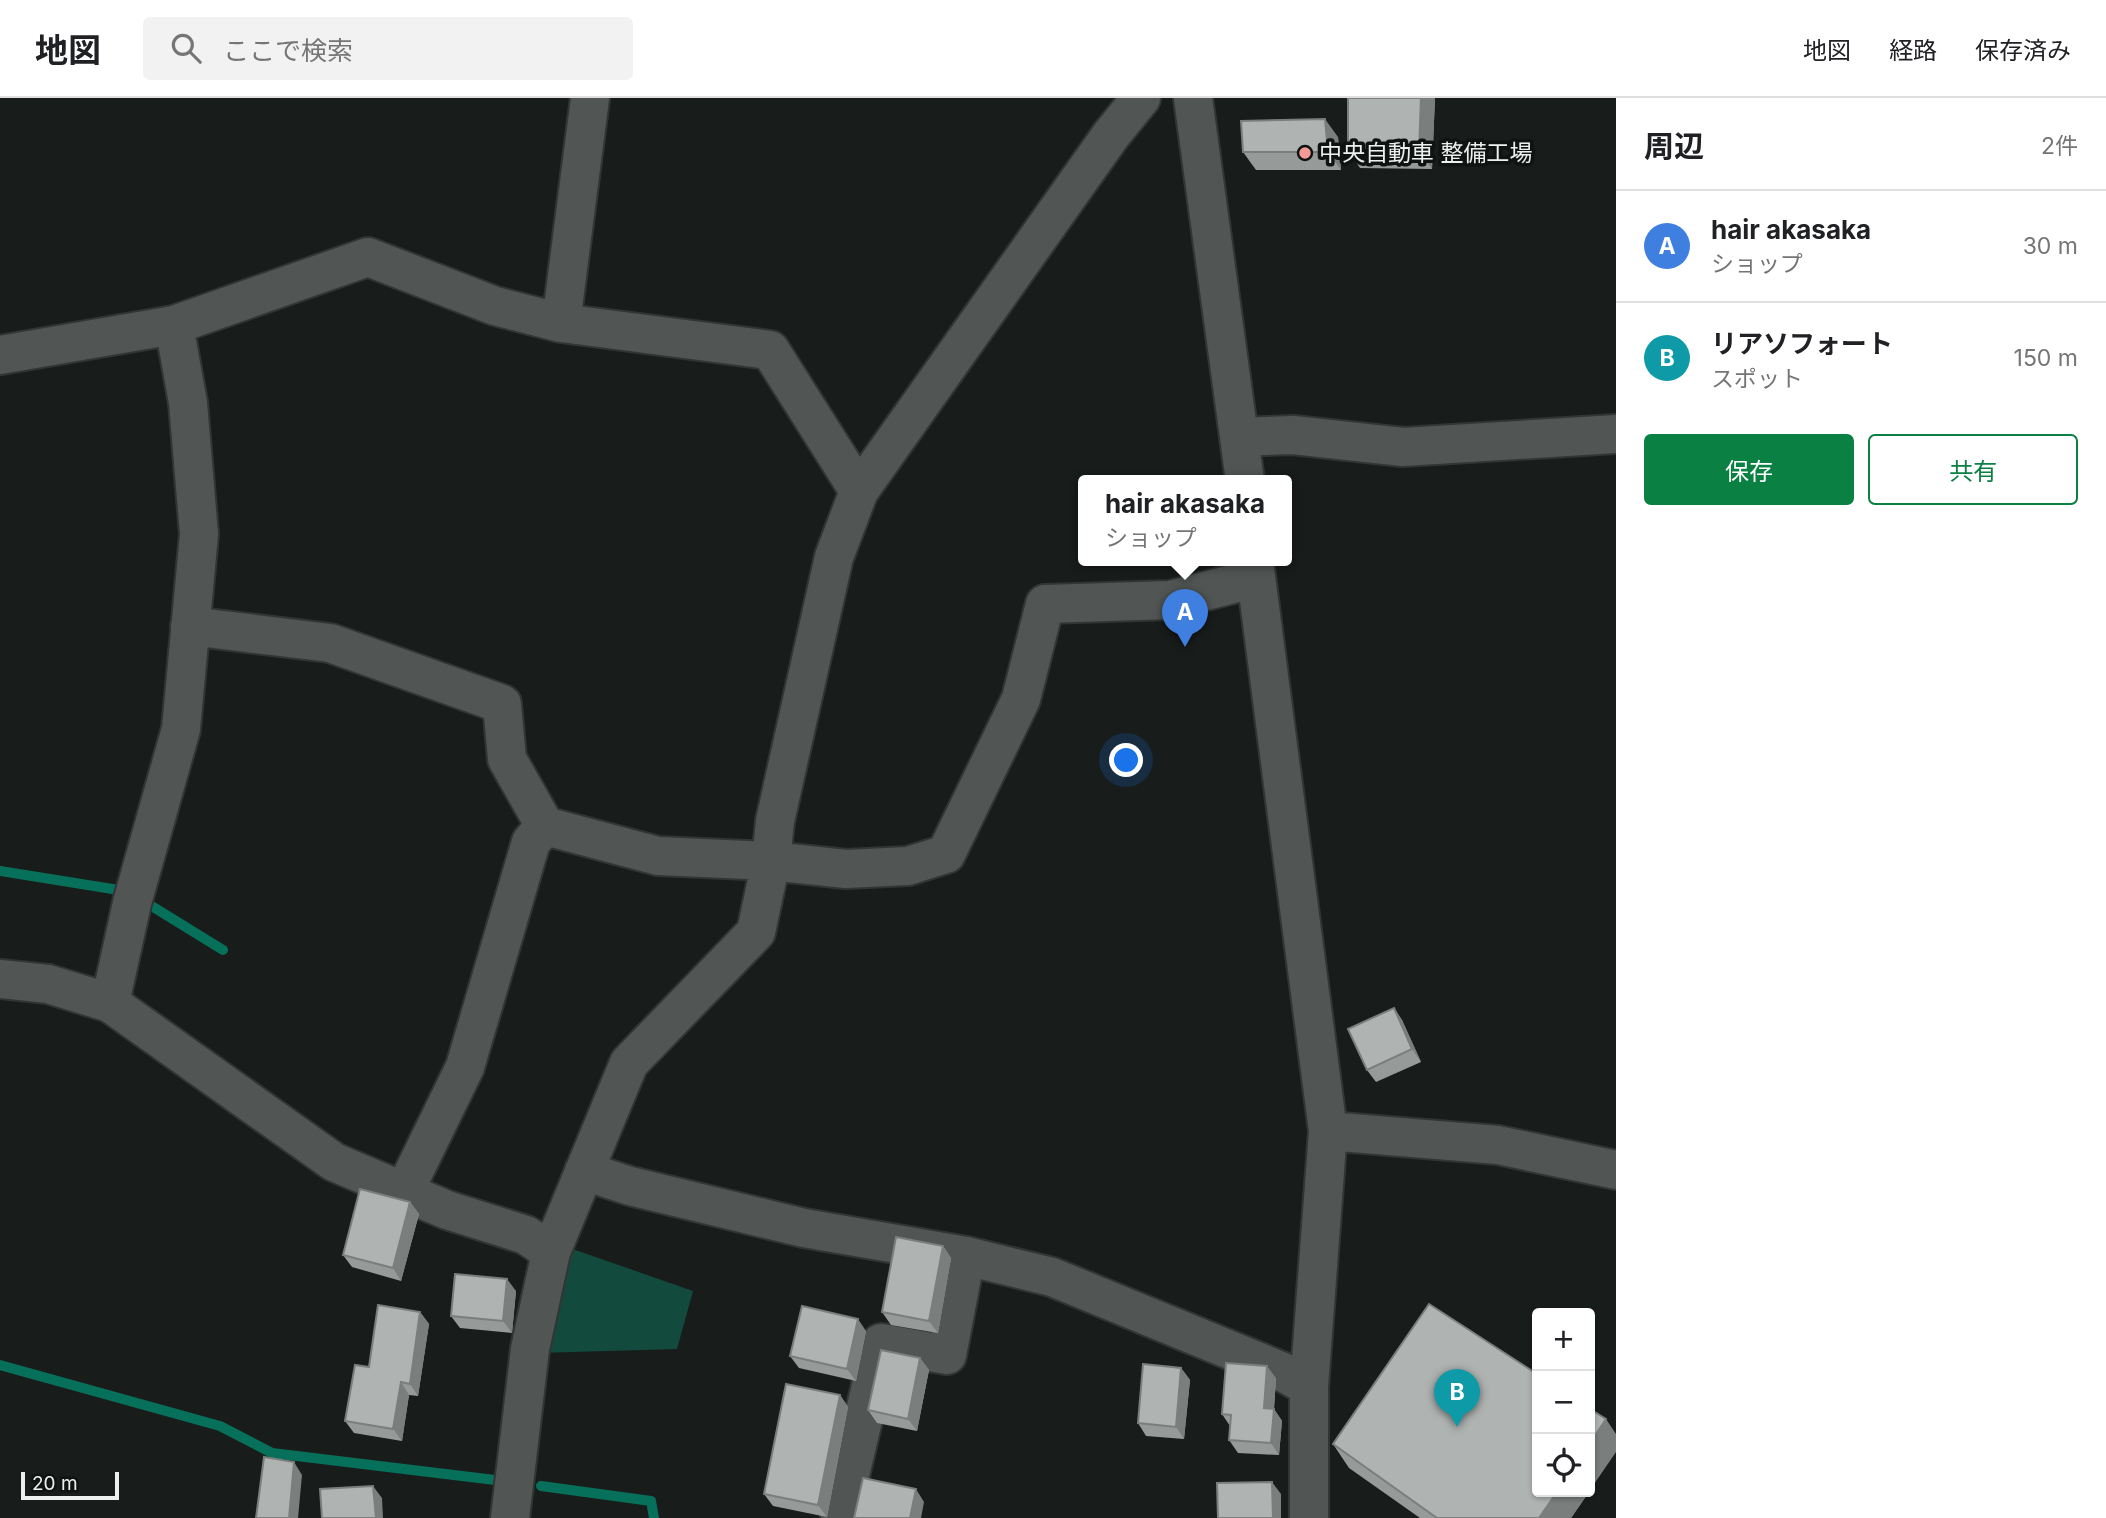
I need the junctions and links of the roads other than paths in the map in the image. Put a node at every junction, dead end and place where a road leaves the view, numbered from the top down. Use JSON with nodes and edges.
{"nodes":[{"id":1,"x":590,"y":98,"type":"edge"},
{"id":2,"x":1141,"y":98,"type":"edge"},
{"id":3,"x":1194,"y":98,"type":"edge"},
{"id":4,"x":561,"y":323,"type":"junction"},
{"id":5,"x":174,"y":325,"type":"junction"},
{"id":6,"x":0,"y":355,"type":"edge"},
{"id":7,"x":1616,"y":434,"type":"edge"},
{"id":8,"x":1239,"y":437,"type":"junction"},
{"id":9,"x":1244,"y":475,"type":"edge"},
{"id":10,"x":859,"y":491,"type":"junction"},
{"id":11,"x":1255,"y":570,"type":"edge"},
{"id":12,"x":190,"y":626,"type":"junction"},
{"id":13,"x":545,"y":826,"type":"junction"},
{"id":14,"x":771,"y":861,"type":"junction"},
{"id":15,"x":0,"y":979,"type":"edge"},
{"id":16,"x":110,"y":1003,"type":"junction"},
{"id":17,"x":1328,"y":1131,"type":"junction"},
{"id":18,"x":1616,"y":1170,"type":"edge"},
{"id":19,"x":584,"y":1171,"type":"junction"},
{"id":20,"x":404,"y":1192,"type":"junction"},
{"id":21,"x":551,"y":1252,"type":"junction"},
{"id":22,"x":965,"y":1256,"type":"junction"},
{"id":23,"x":1309,"y":1387,"type":"junction"},
{"id":24,"x":510,"y":1518,"type":"edge"},
{"id":25,"x":840,"y":1518,"type":"edge"},
{"id":26,"x":1309,"y":1518,"type":"edge"}],
"edges":[{"from":1,"to":4,"type":"street"},
{"from":2,"to":10,"type":"street"},
{"from":3,"to":8,"type":"street"},
{"from":4,"to":5,"type":"street"},
{"from":4,"to":10,"type":"street"},
{"from":5,"to":6,"type":"street"},
{"from":5,"to":12,"type":"street"},
{"from":7,"to":8,"type":"street"},
{"from":8,"to":9,"type":"street"},
{"from":10,"to":14,"type":"street"},
{"from":11,"to":14,"type":"street"},
{"from":11,"to":17,"type":"street"},
{"from":12,"to":13,"type":"street"},
{"from":12,"to":16,"type":"street"},
{"from":13,"to":14,"type":"street"},
{"from":13,"to":20,"type":"street"},
{"from":14,"to":19,"type":"street"},
{"from":15,"to":16,"type":"street"},
{"from":16,"to":20,"type":"street"},
{"from":17,"to":18,"type":"street"},
{"from":17,"to":23,"type":"street"},
{"from":19,"to":21,"type":"street"},
{"from":19,"to":22,"type":"street"},
{"from":20,"to":21,"type":"street"},
{"from":21,"to":24,"type":"street"},
{"from":22,"to":23,"type":"street"},
{"from":22,"to":25,"type":"street"},
{"from":23,"to":26,"type":"street"}]}
